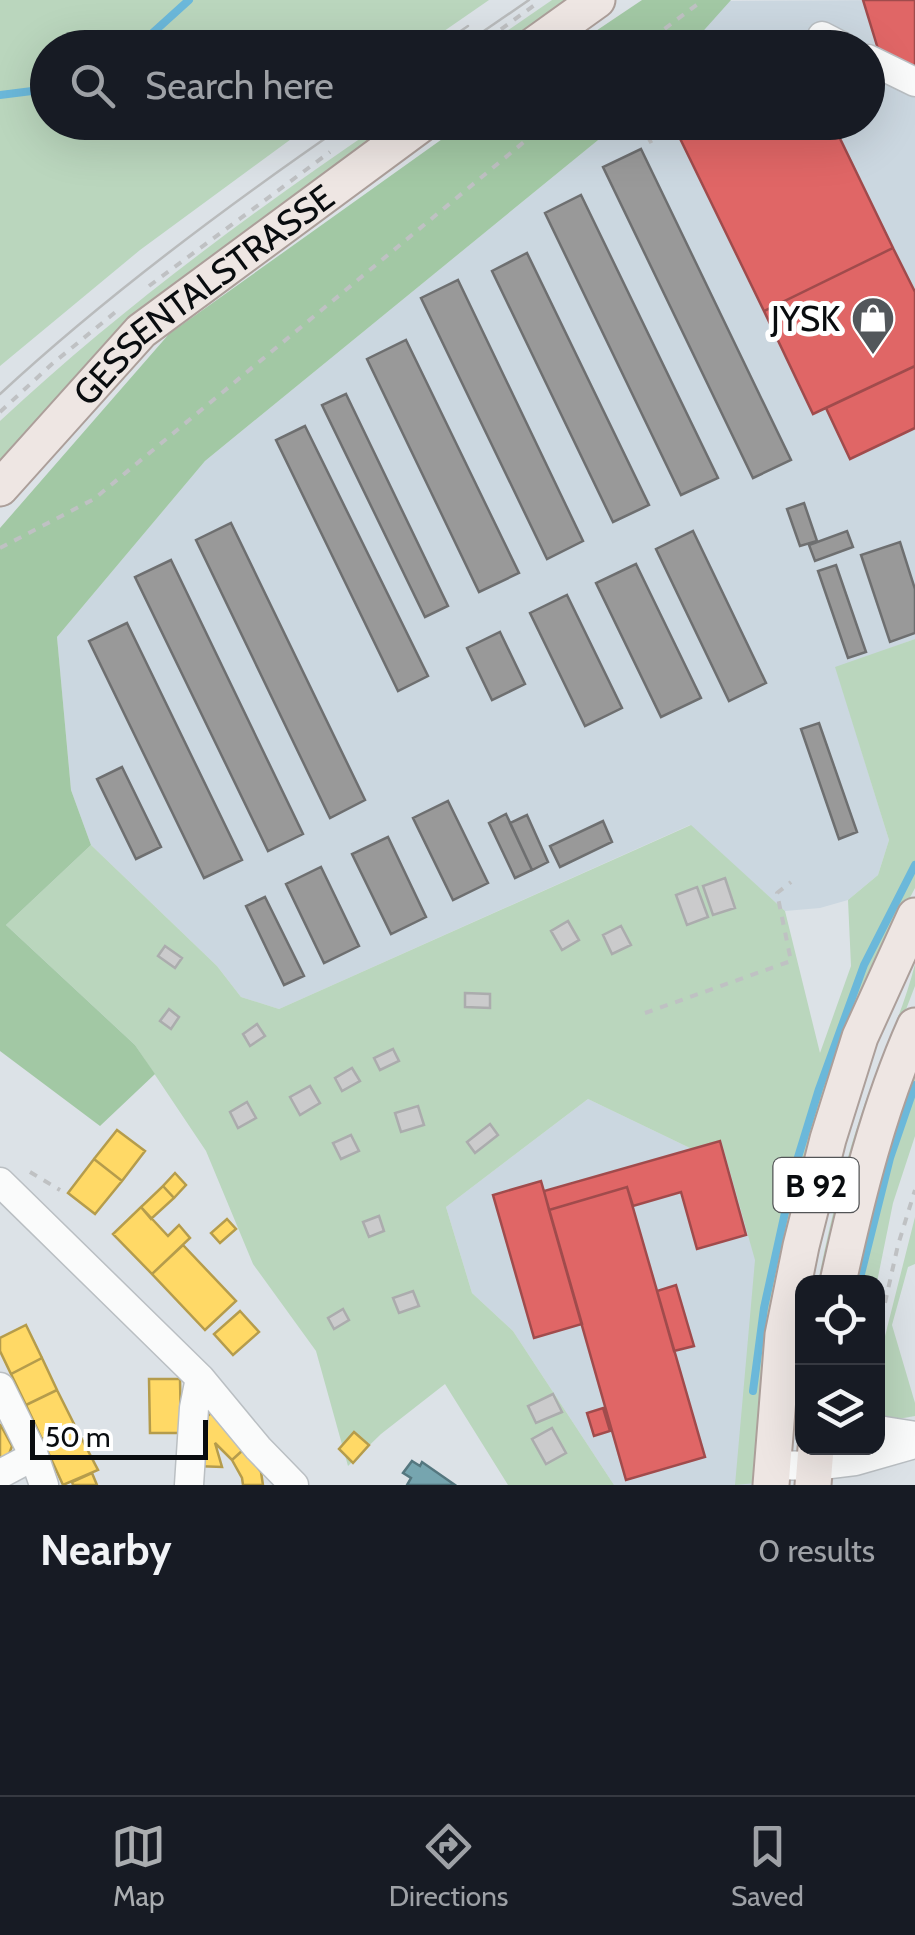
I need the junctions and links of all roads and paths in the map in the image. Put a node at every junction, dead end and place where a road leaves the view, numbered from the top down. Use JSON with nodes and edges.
{"nodes":[{"id":1,"x":543,"y":0,"type":"edge"},
{"id":2,"x":597,"y":0,"type":"edge"},
{"id":3,"x":704,"y":0,"type":"edge"},
{"id":4,"x":500,"y":30,"type":"edge"},
{"id":5,"x":555,"y":30,"type":"edge"},
{"id":6,"x":663,"y":30,"type":"edge"},
{"id":7,"x":885,"y":67,"type":"edge"},
{"id":8,"x":915,"y":82,"type":"edge"},
{"id":9,"x":400,"y":140,"type":"edge"},
{"id":10,"x":526,"y":140,"type":"edge"},
{"id":11,"x":650,"y":140,"type":"edge"},
{"id":12,"x":655,"y":150,"type":"dead end"},
{"id":13,"x":0,"y":488,"type":"edge"},
{"id":14,"x":0,"y":548,"type":"edge"},
{"id":15,"x":791,"y":882,"type":"dead end"},
{"id":16,"x":915,"y":916,"type":"edge"},
{"id":17,"x":645,"y":1012,"type":"dead end"},
{"id":18,"x":915,"y":1026,"type":"edge"},
{"id":19,"x":0,"y":1182,"type":"edge"},
{"id":20,"x":915,"y":1190,"type":"edge"},
{"id":21,"x":840,"y":1275,"type":"edge"},
{"id":22,"x":885,"y":1303,"type":"edge"},
{"id":23,"x":200,"y":1378,"type":"junction"},
{"id":24,"x":0,"y":1387,"type":"edge"},
{"id":25,"x":885,"y":1431,"type":"edge"},
{"id":26,"x":915,"y":1436,"type":"edge"},
{"id":27,"x":915,"y":1444,"type":"edge"},
{"id":28,"x":34,"y":1456,"type":"junction"},
{"id":29,"x":814,"y":1466,"type":"edge"},
{"id":30,"x":0,"y":1474,"type":"edge"},
{"id":31,"x":772,"y":1475,"type":"edge"},
{"id":32,"x":44,"y":1485,"type":"edge"},
{"id":33,"x":189,"y":1485,"type":"edge"},
{"id":34,"x":294,"y":1485,"type":"edge"}],
"edges":[{"from":1,"to":4,"type":"path"},
{"from":2,"to":5,"type":"main road"},
{"from":3,"to":6,"type":"path"},
{"from":7,"to":8,"type":"street"},
{"from":9,"to":13,"type":"main road","name":"GESSENTALSTRASSE"},
{"from":10,"to":14,"type":"path"},
{"from":11,"to":12,"type":"path"},
{"from":15,"to":17,"type":"path"},
{"from":16,"to":31,"type":"main road","number":"B 92"},
{"from":18,"to":21,"type":"main road","number":"B 92"},
{"from":19,"to":23,"type":"street"},
{"from":20,"to":22,"type":"path"},
{"from":23,"to":33,"type":"street"},
{"from":23,"to":34,"type":"street"},
{"from":24,"to":28,"type":"street"},
{"from":25,"to":26,"type":"street"},
{"from":27,"to":29,"type":"street"},
{"from":28,"to":30,"type":"street"},
{"from":28,"to":32,"type":"street"},
{"from":29,"to":31,"type":"street"}]}
